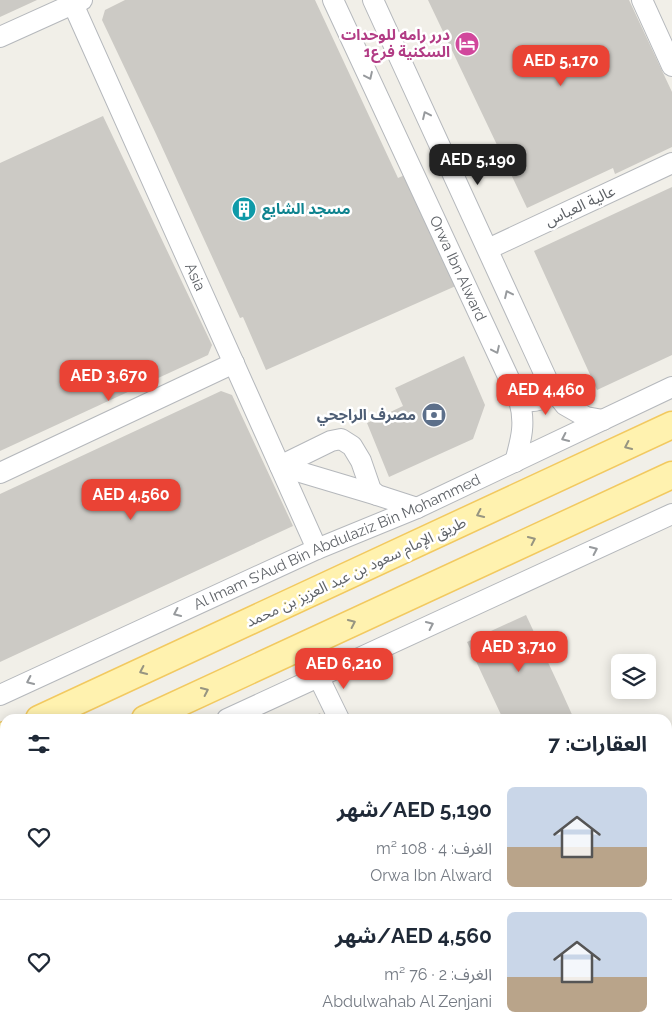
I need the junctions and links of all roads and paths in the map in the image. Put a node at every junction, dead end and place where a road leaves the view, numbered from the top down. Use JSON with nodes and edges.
{"nodes":[{"id":1,"x":334,"y":0,"type":"edge"},
{"id":2,"x":373,"y":0,"type":"edge"},
{"id":3,"x":642,"y":0,"type":"edge"},
{"id":4,"x":77,"y":2,"type":"edge"},
{"id":5,"x":0,"y":37,"type":"edge"},
{"id":6,"x":672,"y":66,"type":"edge"},
{"id":7,"x":672,"y":162,"type":"edge"},
{"id":8,"x":488,"y":250,"type":"junction"},
{"id":9,"x":234,"y":363,"type":"junction"},
{"id":10,"x":550,"y":386,"type":"junction"},
{"id":11,"x":672,"y":387,"type":"edge"},
{"id":12,"x":519,"y":400,"type":"junction"},
{"id":13,"x":603,"y":420,"type":"junction"},
{"id":14,"x":672,"y":425,"type":"edge"},
{"id":15,"x":515,"y":462,"type":"junction"},
{"id":16,"x":280,"y":466,"type":"junction"},
{"id":17,"x":0,"y":473,"type":"edge"},
{"id":18,"x":672,"y":475,"type":"edge"},
{"id":19,"x":377,"y":495,"type":"junction"},
{"id":20,"x":417,"y":508,"type":"junction"},
{"id":21,"x":672,"y":514,"type":"edge"},
{"id":22,"x":317,"y":549,"type":"junction"},
{"id":23,"x":318,"y":676,"type":"junction"},
{"id":24,"x":0,"y":695,"type":"edge"},
{"id":25,"x":50,"y":714,"type":"edge"},
{"id":26,"x":156,"y":714,"type":"edge"},
{"id":27,"x":238,"y":714,"type":"edge"},
{"id":28,"x":337,"y":714,"type":"edge"}],
"edges":[{"from":1,"to":12,"type":"street","name":"Orwa Ibn Alward","one_way":true},
{"from":8,"to":2,"type":"street","one_way":true},
{"from":3,"to":6,"type":"street"},
{"from":4,"to":5,"type":"street"},
{"from":4,"to":9,"type":"street","name":"Asia"},
{"from":7,"to":8,"type":"street","name":"عالية العباس"},
{"from":10,"to":8,"type":"street","one_way":true},
{"from":9,"to":16,"type":"street","name":"Asia"},
{"from":9,"to":17,"type":"street"},
{"from":10,"to":12,"type":"street"},
{"from":10,"to":13,"type":"street"},
{"from":11,"to":13,"type":"street","name":"Al Imam S'Aud Bin Abdulaziz Bin Mohammed"},
{"from":12,"to":15,"type":"street","name":"Orwa Ibn Alward"},
{"from":13,"to":15,"type":"street","name":"Al Imam S'Aud Bin Abdulaziz Bin Mohammed","one_way":true},
{"from":14,"to":25,"type":"main road","name":"طريق الإمام سعود بن عبد العزيز بن محمد","one_way":true},
{"from":15,"to":20,"type":"street","name":"Al Imam S'Aud Bin Abdulaziz Bin Mohammed"},
{"from":16,"to":19,"type":"street"},
{"from":16,"to":19,"type":"street"},
{"from":16,"to":22,"type":"street","name":"Asia"},
{"from":26,"to":18,"type":"main road","one_way":true},
{"from":19,"to":20,"type":"street"},
{"from":20,"to":22,"type":"street","name":"Al Imam S'Aud Bin Abdulaziz Bin Mohammed"},
{"from":23,"to":21,"type":"street","one_way":true},
{"from":22,"to":24,"type":"street","name":"Al Imam S'Aud Bin Abdulaziz Bin Mohammed","one_way":true},
{"from":23,"to":27,"type":"street"},
{"from":23,"to":28,"type":"street"}]}
